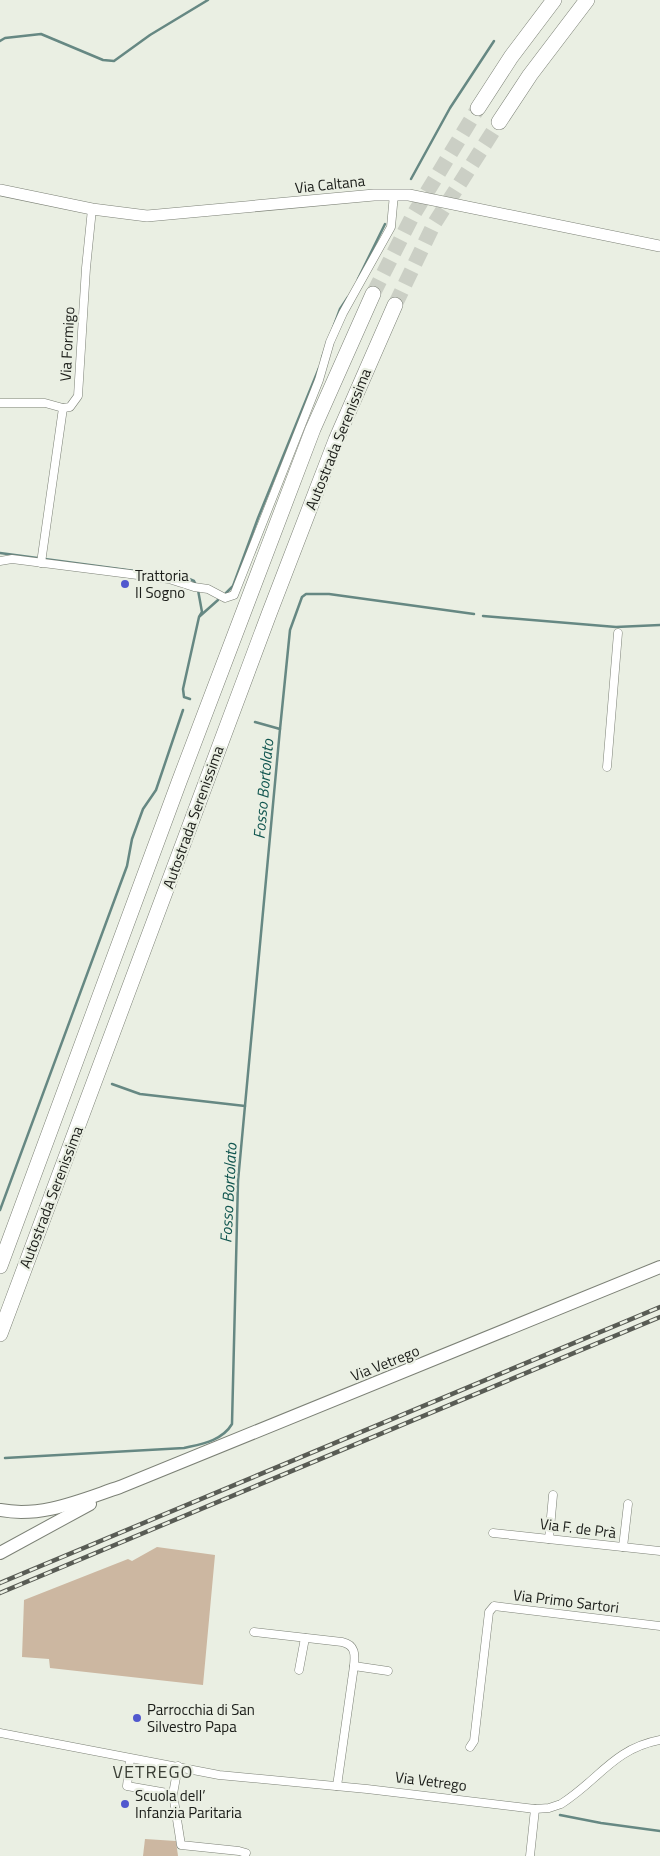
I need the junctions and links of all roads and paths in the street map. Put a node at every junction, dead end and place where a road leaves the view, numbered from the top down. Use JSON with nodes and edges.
{"nodes":[{"id":1,"x":554,"y":0,"type":"edge"},
{"id":2,"x":587,"y":0,"type":"edge"},
{"id":3,"x":478,"y":108,"type":"tunnel mouth"},
{"id":4,"x":499,"y":122,"type":"tunnel mouth"},
{"id":5,"x":0,"y":190,"type":"edge"},
{"id":6,"x":394,"y":194,"type":"junction"},
{"id":7,"x":92,"y":209,"type":"junction"},
{"id":8,"x":660,"y":246,"type":"edge"},
{"id":9,"x":373,"y":294,"type":"tunnel mouth"},
{"id":10,"x":395,"y":305,"type":"tunnel mouth"},
{"id":11,"x":0,"y":403,"type":"edge"},
{"id":12,"x":63,"y":408,"type":"junction"},
{"id":13,"x":41,"y":558,"type":"junction"},
{"id":14,"x":0,"y":561,"type":"edge"},
{"id":15,"x":618,"y":634,"type":"dead end"},
{"id":16,"x":607,"y":767,"type":"dead end"},
{"id":17,"x":0,"y":1266,"type":"edge"},
{"id":18,"x":660,"y":1267,"type":"edge"},
{"id":19,"x":0,"y":1334,"type":"edge"},
{"id":20,"x":120,"y":1487,"type":"junction"},
{"id":21,"x":553,"y":1495,"type":"dead end"},
{"id":22,"x":628,"y":1504,"type":"dead end"},
{"id":23,"x":0,"y":1510,"type":"edge"},
{"id":24,"x":492,"y":1532,"type":"dead end"},
{"id":25,"x":549,"y":1539,"type":"junction"},
{"id":26,"x":623,"y":1547,"type":"junction"},
{"id":27,"x":660,"y":1551,"type":"edge"},
{"id":28,"x":0,"y":1553,"type":"edge"},
{"id":29,"x":660,"y":1626,"type":"edge"},
{"id":30,"x":254,"y":1632,"type":"dead end"},
{"id":31,"x":305,"y":1638,"type":"junction"},
{"id":32,"x":354,"y":1666,"type":"junction"},
{"id":33,"x":300,"y":1670,"type":"dead end"},
{"id":34,"x":388,"y":1671,"type":"dead end"},
{"id":35,"x":0,"y":1733,"type":"edge"},
{"id":36,"x":660,"y":1740,"type":"edge"},
{"id":37,"x":470,"y":1747,"type":"dead end"},
{"id":38,"x":130,"y":1759,"type":"junction"},
{"id":39,"x":178,"y":1766,"type":"junction"},
{"id":40,"x":336,"y":1786,"type":"junction"},
{"id":41,"x":173,"y":1794,"type":"junction"},
{"id":42,"x":534,"y":1809,"type":"junction"},
{"id":43,"x":246,"y":1853,"type":"dead end"},
{"id":44,"x":530,"y":1856,"type":"edge"}],
"edges":[{"from":1,"to":3,"type":"highway"},
{"from":2,"to":4,"type":"highway"},
{"from":5,"to":7,"type":"main road","name":"Via Caltana"},
{"from":6,"to":7,"type":"main road","name":"Via Caltana"},
{"from":6,"to":8,"type":"main road","name":"Via Caltana"},
{"from":6,"to":13,"type":"street"},
{"from":7,"to":12,"type":"street","name":"Via Formigo"},
{"from":9,"to":17,"type":"highway","name":"Autostrada Serenissima"},
{"from":10,"to":19,"type":"highway","name":"Autostrada Serenissima"},
{"from":11,"to":12,"type":"street"},
{"from":12,"to":13,"type":"street"},
{"from":13,"to":14,"type":"street"},
{"from":15,"to":16,"type":"street"},
{"from":18,"to":20,"type":"main road","name":"Via Vetrego"},
{"from":20,"to":23,"type":"main road","name":"Via Vetrego"},
{"from":20,"to":28,"type":"main road","name":"Via Vetrego"},
{"from":21,"to":25,"type":"street"},
{"from":22,"to":26,"type":"street"},
{"from":24,"to":25,"type":"street","name":"Via F. de Prà"},
{"from":25,"to":26,"type":"street","name":"Via F. de Prà"},
{"from":26,"to":27,"type":"street","name":"Via F. de Prà"},
{"from":29,"to":37,"type":"street","name":"Via Primo Sartori"},
{"from":30,"to":31,"type":"street"},
{"from":31,"to":32,"type":"street"},
{"from":31,"to":33,"type":"street"},
{"from":32,"to":34,"type":"street"},
{"from":32,"to":40,"type":"street"},
{"from":35,"to":38,"type":"street","name":"Via Vetrego"},
{"from":36,"to":42,"type":"street","name":"Via Vetrego"},
{"from":38,"to":39,"type":"street","name":"Via Vetrego"},
{"from":38,"to":41,"type":"street"},
{"from":39,"to":40,"type":"street","name":"Via Vetrego"},
{"from":39,"to":41,"type":"street"},
{"from":40,"to":42,"type":"street","name":"Via Vetrego"},
{"from":41,"to":43,"type":"street"},
{"from":42,"to":44,"type":"street"}]}
